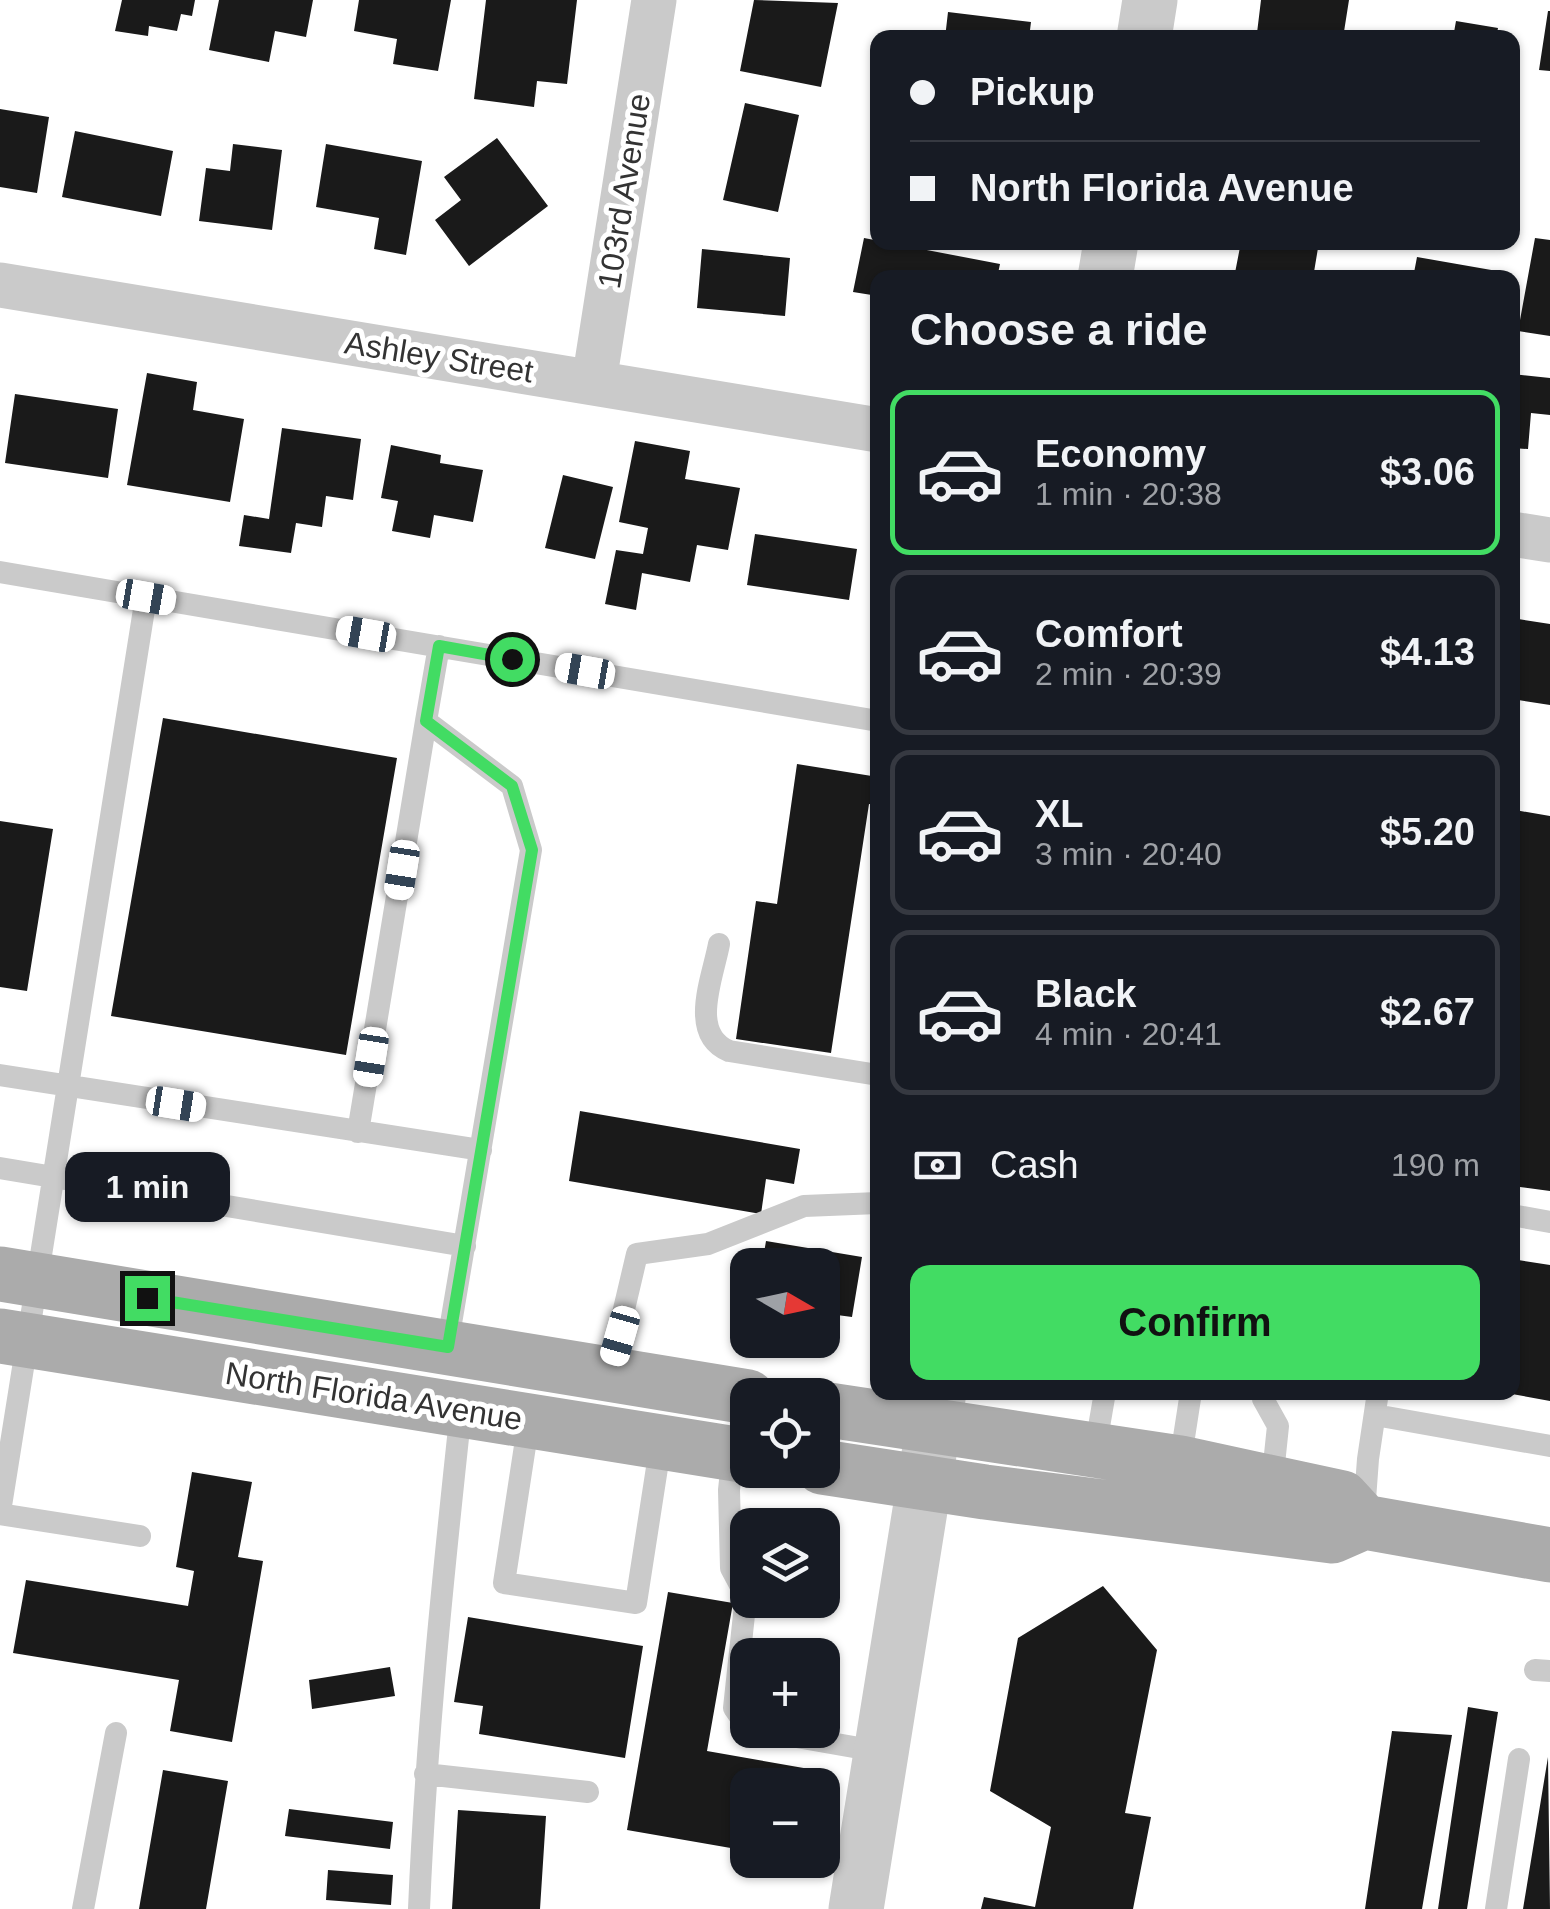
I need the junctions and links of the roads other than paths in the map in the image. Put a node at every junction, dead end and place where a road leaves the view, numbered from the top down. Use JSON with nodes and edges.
{"nodes":[{"id":1,"x":654,"y":0,"type":"edge"},
{"id":2,"x":1150,"y":0,"type":"edge"},
{"id":3,"x":1145,"y":30,"type":"edge"},
{"id":4,"x":0,"y":285,"type":"edge"},
{"id":5,"x":594,"y":382,"type":"junction"},
{"id":6,"x":870,"y":429,"type":"edge"},
{"id":7,"x":1520,"y":535,"type":"edge"},
{"id":8,"x":1550,"y":540,"type":"edge"},
{"id":9,"x":0,"y":572,"type":"edge"},
{"id":10,"x":146,"y":597,"type":"junction"},
{"id":11,"x":439,"y":646,"type":"junction"},
{"id":12,"x":870,"y":720,"type":"edge"},
{"id":13,"x":426,"y":721,"type":"junction"},
{"id":14,"x":719,"y":944,"type":"dead end"},
{"id":15,"x":870,"y":1074,"type":"edge"},
{"id":16,"x":0,"y":1075,"type":"edge"},
{"id":17,"x":66,"y":1086,"type":"junction"},
{"id":18,"x":358,"y":1132,"type":"junction"},
{"id":19,"x":480,"y":1150,"type":"junction"},
{"id":20,"x":0,"y":1168,"type":"edge"},
{"id":21,"x":52,"y":1177,"type":"junction"},
{"id":22,"x":870,"y":1203,"type":"edge"},
{"id":23,"x":1520,"y":1216,"type":"edge"},
{"id":24,"x":1550,"y":1222,"type":"edge"},
{"id":25,"x":465,"y":1246,"type":"junction"},
{"id":26,"x":17,"y":1277,"type":"edge"},
{"id":27,"x":13,"y":1338,"type":"edge"},
{"id":28,"x":448,"y":1347,"type":"junction"},
{"id":29,"x":609,"y":1374,"type":"junction"},
{"id":30,"x":730,"y":1393,"type":"edge"},
{"id":31,"x":1104,"y":1400,"type":"edge"},
{"id":32,"x":1190,"y":1400,"type":"edge"},
{"id":33,"x":1263,"y":1400,"type":"edge"},
{"id":34,"x":1376,"y":1404,"type":"edge"},
{"id":35,"x":840,"y":1409,"type":"edge"},
{"id":36,"x":460,"y":1410,"type":"junction"},
{"id":37,"x":937,"y":1410,"type":"edge"},
{"id":38,"x":529,"y":1420,"type":"junction"},
{"id":39,"x":661,"y":1442,"type":"junction"},
{"id":40,"x":1550,"y":1446,"type":"edge"},
{"id":41,"x":1095,"y":1450,"type":"junction"},
{"id":42,"x":730,"y":1452,"type":"edge"},
{"id":43,"x":1180,"y":1463,"type":"junction"},
{"id":44,"x":840,"y":1471,"type":"edge"},
{"id":45,"x":1272,"y":1483,"type":"junction"},
{"id":46,"x":926,"y":1484,"type":"junction"},
{"id":47,"x":730,"y":1487,"type":"edge"},
{"id":48,"x":0,"y":1513,"type":"edge"},
{"id":49,"x":1364,"y":1522,"type":"junction"},
{"id":50,"x":140,"y":1536,"type":"dead end"},
{"id":51,"x":1550,"y":1556,"type":"edge"},
{"id":52,"x":742,"y":1638,"type":"edge"},
{"id":53,"x":116,"y":1733,"type":"dead end"},
{"id":54,"x":840,"y":1745,"type":"edge"},
{"id":55,"x":882,"y":1752,"type":"junction"},
{"id":56,"x":1519,"y":1759,"type":"dead end"},
{"id":57,"x":425,"y":1774,"type":"junction"},
{"id":58,"x":588,"y":1792,"type":"dead end"},
{"id":59,"x":83,"y":1909,"type":"edge"},
{"id":60,"x":420,"y":1909,"type":"edge"},
{"id":61,"x":856,"y":1909,"type":"edge"},
{"id":62,"x":1496,"y":1909,"type":"edge"}],
"edges":[{"from":1,"to":5,"type":"street","name":"103rd Avenue"},
{"from":2,"to":3,"type":"street"},
{"from":4,"to":5,"type":"street","name":"Ashley Street"},
{"from":5,"to":6,"type":"street","name":"Ashley Street"},
{"from":7,"to":8,"type":"street"},
{"from":9,"to":10,"type":"lane"},
{"from":10,"to":11,"type":"lane"},
{"from":10,"to":17,"type":"lane"},
{"from":11,"to":12,"type":"lane"},
{"from":11,"to":13,"type":"lane"},
{"from":13,"to":18,"type":"lane"},
{"from":13,"to":19,"type":"lane"},
{"from":14,"to":15,"type":"lane"},
{"from":16,"to":17,"type":"lane"},
{"from":17,"to":18,"type":"lane"},
{"from":17,"to":21,"type":"lane"},
{"from":18,"to":19,"type":"lane"},
{"from":19,"to":25,"type":"lane"},
{"from":20,"to":21,"type":"lane"},
{"from":21,"to":25,"type":"lane"},
{"from":21,"to":26,"type":"lane"},
{"from":22,"to":29,"type":"lane"},
{"from":23,"to":24,"type":"lane"},
{"from":25,"to":28,"type":"lane"},
{"from":26,"to":27,"type":"lane"},
{"from":26,"to":28,"type":"main road","name":"North Florida Avenue"},
{"from":27,"to":36,"type":"main road","name":"North Florida Avenue"},
{"from":27,"to":48,"type":"lane"},
{"from":28,"to":29,"type":"main road","name":"North Florida Avenue"},
{"from":29,"to":30,"type":"main road","name":"North Florida Avenue"},
{"from":31,"to":41,"type":"lane"},
{"from":32,"to":43,"type":"lane"},
{"from":33,"to":45,"type":"lane"},
{"from":34,"to":40,"type":"lane"},
{"from":34,"to":49,"type":"lane"},
{"from":35,"to":37,"type":"main road"},
{"from":36,"to":38,"type":"main road","name":"North Florida Avenue"},
{"from":36,"to":57,"type":"lane"},
{"from":37,"to":41,"type":"main road"},
{"from":37,"to":46,"type":"street"},
{"from":38,"to":39,"type":"main road","name":"North Florida Avenue"},
{"from":38,"to":39,"type":"lane"},
{"from":39,"to":42,"type":"main road","name":"North Florida Avenue"},
{"from":41,"to":43,"type":"main road"},
{"from":43,"to":45,"type":"main road"},
{"from":44,"to":46,"type":"main road"},
{"from":45,"to":49,"type":"main road"},
{"from":46,"to":49,"type":"main road"},
{"from":46,"to":55,"type":"street"},
{"from":47,"to":52,"type":"lane"},
{"from":48,"to":50,"type":"lane"},
{"from":49,"to":51,"type":"main road"},
{"from":53,"to":59,"type":"lane"},
{"from":54,"to":55,"type":"lane"},
{"from":55,"to":61,"type":"street"},
{"from":56,"to":62,"type":"lane"},
{"from":57,"to":58,"type":"lane"},
{"from":57,"to":60,"type":"lane"}]}
